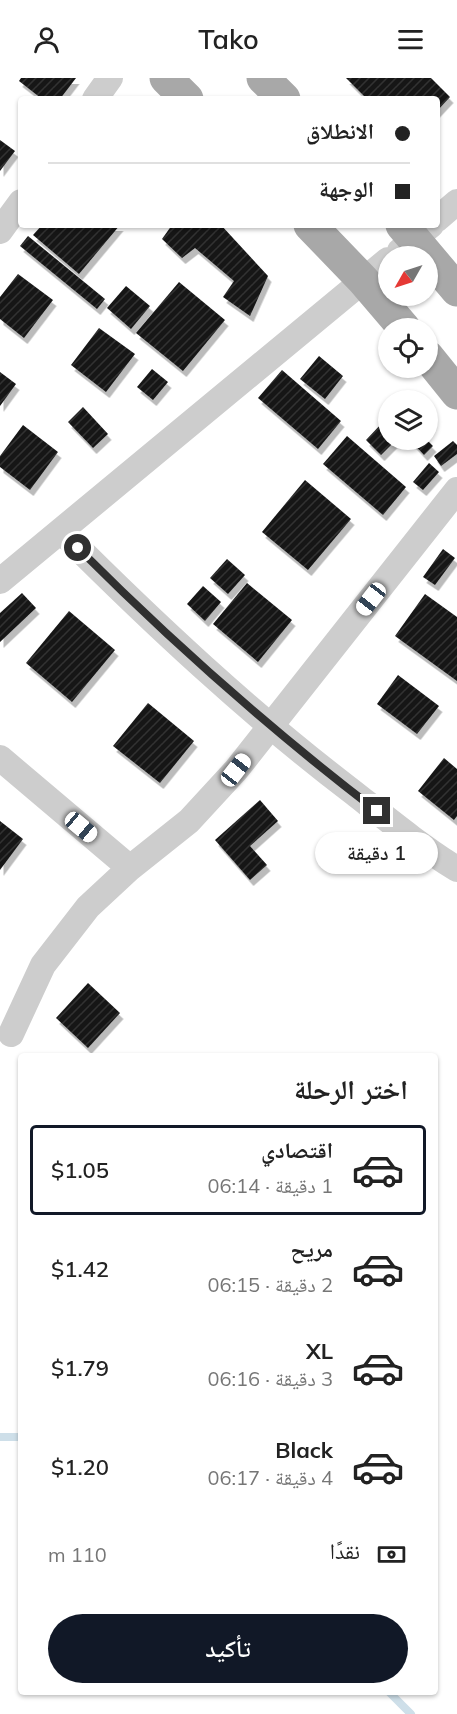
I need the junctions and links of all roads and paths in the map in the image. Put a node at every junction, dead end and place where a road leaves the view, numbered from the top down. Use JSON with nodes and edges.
{"nodes":[{"id":1,"x":110,"y":78,"type":"edge"},
{"id":2,"x":166,"y":78,"type":"edge"},
{"id":3,"x":263,"y":78,"type":"edge"},
{"id":4,"x":97,"y":96,"type":"edge"},
{"id":5,"x":184,"y":96,"type":"edge"},
{"id":6,"x":281,"y":96,"type":"edge"},
{"id":7,"x":457,"y":202,"type":"edge"},
{"id":8,"x":18,"y":206,"type":"edge"},
{"id":9,"x":440,"y":215,"type":"edge"},
{"id":10,"x":313,"y":228,"type":"edge"},
{"id":11,"x":0,"y":231,"type":"edge"},
{"id":12,"x":415,"y":233,"type":"edge"},
{"id":13,"x":378,"y":268,"type":"edge"},
{"id":14,"x":363,"y":280,"type":"junction"},
{"id":15,"x":457,"y":290,"type":"edge"},
{"id":16,"x":395,"y":318,"type":"edge"},
{"id":17,"x":438,"y":369,"type":"edge"},
{"id":18,"x":457,"y":393,"type":"edge"},
{"id":19,"x":457,"y":490,"type":"edge"},
{"id":20,"x":61,"y":531,"type":"junction"},
{"id":21,"x":0,"y":582,"type":"edge"},
{"id":22,"x":270,"y":726,"type":"junction"},
{"id":23,"x":0,"y":758,"type":"edge"},
{"id":24,"x":130,"y":868,"type":"junction"},
{"id":25,"x":457,"y":869,"type":"edge"},
{"id":26,"x":12,"y":1034,"type":"dead end"}],
"edges":[{"from":1,"to":4,"type":"street"},
{"from":2,"to":5,"type":"main road"},
{"from":3,"to":6,"type":"main road"},
{"from":7,"to":9,"type":"street"},
{"from":8,"to":11,"type":"street"},
{"from":10,"to":14,"type":"main road"},
{"from":12,"to":15,"type":"main road"},
{"from":13,"to":14,"type":"street"},
{"from":14,"to":16,"type":"main road"},
{"from":14,"to":20,"type":"street"},
{"from":17,"to":18,"type":"main road"},
{"from":19,"to":22,"type":"street"},
{"from":20,"to":21,"type":"street"},
{"from":20,"to":22,"type":"street"},
{"from":22,"to":24,"type":"street"},
{"from":22,"to":25,"type":"street"},
{"from":23,"to":24,"type":"street"},
{"from":24,"to":26,"type":"street"}]}
